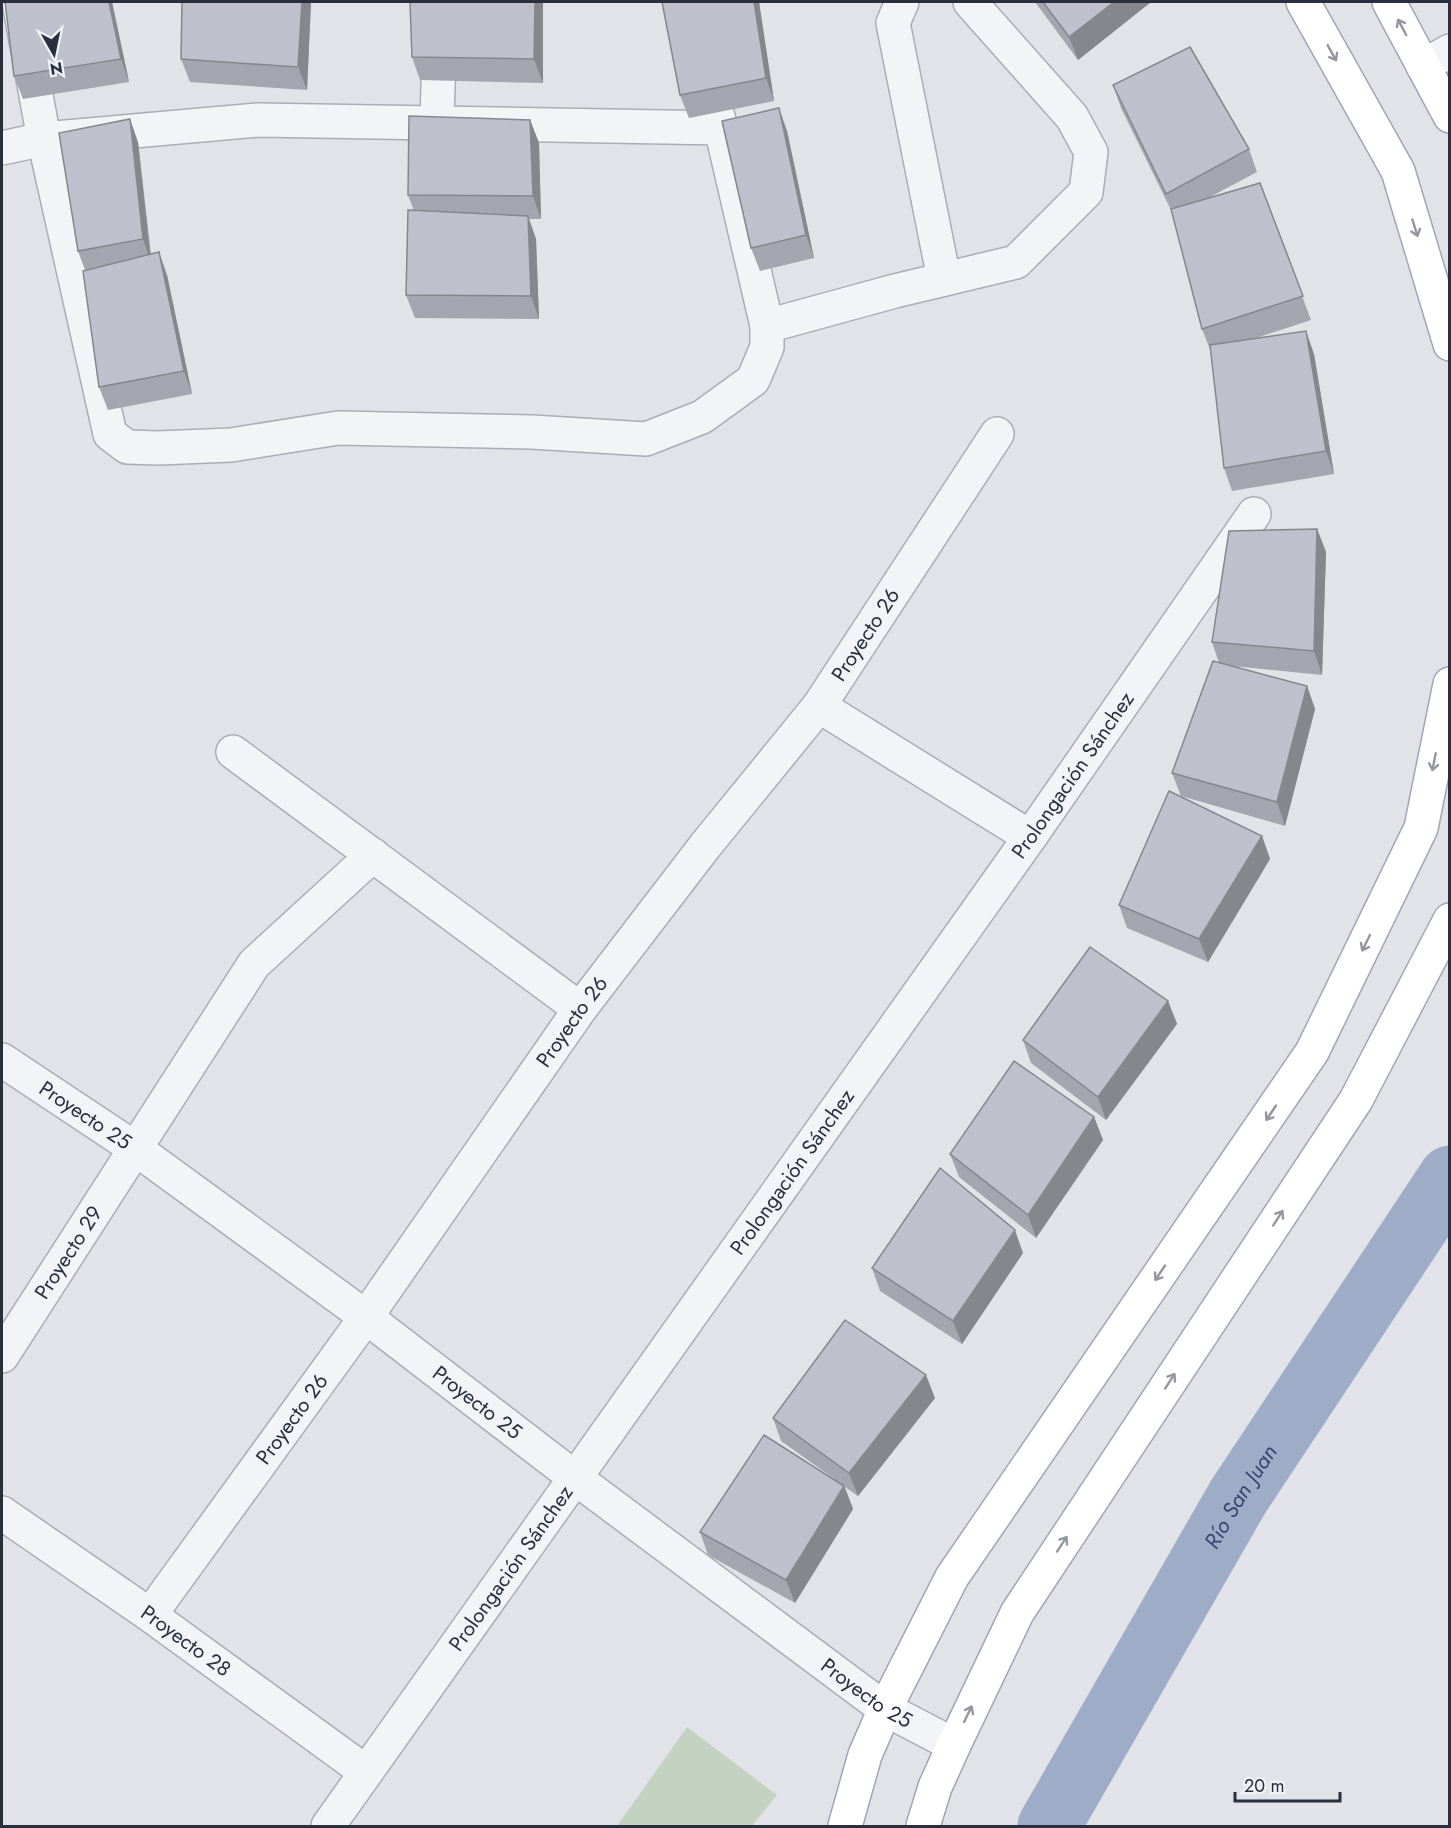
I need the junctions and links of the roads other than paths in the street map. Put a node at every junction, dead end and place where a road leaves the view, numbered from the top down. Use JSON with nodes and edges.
{"nodes":[{"id":1,"x":19,"y":2,"type":"edge"},
{"id":2,"x":441,"y":2,"type":"edge"},
{"id":3,"x":688,"y":2,"type":"edge"},
{"id":4,"x":902,"y":2,"type":"edge"},
{"id":5,"x":970,"y":2,"type":"edge"},
{"id":6,"x":1303,"y":2,"type":"edge"},
{"id":7,"x":1389,"y":2,"type":"edge"},
{"id":8,"x":1436,"y":59,"type":"edge"},
{"id":9,"x":1449,"y":116,"type":"edge"},
{"id":10,"x":436,"y":122,"type":"junction"},
{"id":11,"x":721,"y":128,"type":"junction"},
{"id":12,"x":44,"y":139,"type":"junction"},
{"id":13,"x":2,"y":148,"type":"edge"},
{"id":14,"x":435,"y":178,"type":"edge"},
{"id":15,"x":944,"y":279,"type":"junction"},
{"id":16,"x":767,"y":326,"type":"junction"},
{"id":17,"x":1449,"y":344,"type":"edge"},
{"id":18,"x":997,"y":434,"type":"dead end"},
{"id":19,"x":1254,"y":514,"type":"dead end"},
{"id":20,"x":1449,"y":684,"type":"edge"},
{"id":21,"x":819,"y":706,"type":"junction"},
{"id":22,"x":234,"y":752,"type":"dead end"},
{"id":23,"x":1030,"y":837,"type":"junction"},
{"id":24,"x":373,"y":855,"type":"junction"},
{"id":25,"x":1449,"y":920,"type":"edge"},
{"id":26,"x":580,"y":1009,"type":"junction"},
{"id":27,"x":2,"y":1060,"type":"edge"},
{"id":28,"x":136,"y":1149,"type":"junction"},
{"id":29,"x":366,"y":1317,"type":"junction"},
{"id":30,"x":2,"y":1356,"type":"edge"},
{"id":31,"x":574,"y":1477,"type":"junction"},
{"id":32,"x":2,"y":1513,"type":"edge"},
{"id":33,"x":150,"y":1615,"type":"junction"},
{"id":34,"x":885,"y":1709,"type":"junction"},
{"id":35,"x":954,"y":1745,"type":"junction"},
{"id":36,"x":366,"y":1772,"type":"junction"},
{"id":37,"x":328,"y":1827,"type":"edge"},
{"id":38,"x":845,"y":1827,"type":"edge"},
{"id":39,"x":923,"y":1827,"type":"edge"}],
"edges":[{"from":1,"to":12,"type":"street"},
{"from":2,"to":10,"type":"street"},
{"from":3,"to":11,"type":"street"},
{"from":4,"to":15,"type":"street"},
{"from":5,"to":15,"type":"street"},
{"from":6,"to":17,"type":"main road","one_way":true},
{"from":8,"to":7,"type":"main road","one_way":true},
{"from":8,"to":9,"type":"main road"},
{"from":10,"to":11,"type":"street"},
{"from":10,"to":12,"type":"street"},
{"from":10,"to":14,"type":"street"},
{"from":11,"to":16,"type":"street"},
{"from":12,"to":13,"type":"street"},
{"from":12,"to":16,"type":"street"},
{"from":15,"to":16,"type":"street"},
{"from":18,"to":21,"type":"street","name":"Proyecto 26"},
{"from":19,"to":23,"type":"street","name":"Prolongación Sánchez"},
{"from":20,"to":34,"type":"main road","one_way":true},
{"from":21,"to":23,"type":"street"},
{"from":21,"to":26,"type":"street","name":"Proyecto 26"},
{"from":22,"to":24,"type":"street"},
{"from":23,"to":31,"type":"street","name":"Prolongación Sánchez"},
{"from":24,"to":26,"type":"street"},
{"from":24,"to":28,"type":"street","name":"Proyecto 29"},
{"from":35,"to":25,"type":"main road","one_way":true},
{"from":26,"to":29,"type":"street","name":"Proyecto 26"},
{"from":27,"to":28,"type":"street","name":"Proyecto 25"},
{"from":28,"to":29,"type":"street","name":"Proyecto 25"},
{"from":28,"to":30,"type":"street","name":"Proyecto 29"},
{"from":29,"to":31,"type":"street","name":"Proyecto 25"},
{"from":29,"to":33,"type":"street","name":"Proyecto 26"},
{"from":31,"to":34,"type":"street","name":"Proyecto 25"},
{"from":31,"to":36,"type":"street","name":"Prolongación Sánchez"},
{"from":32,"to":33,"type":"street","name":"Proyecto 28"},
{"from":33,"to":36,"type":"street","name":"Proyecto 28"},
{"from":34,"to":35,"type":"street","name":"Proyecto 25"},
{"from":34,"to":38,"type":"main road"},
{"from":35,"to":39,"type":"main road"},
{"from":36,"to":37,"type":"street","name":"Prolongación Sánchez"}]}
